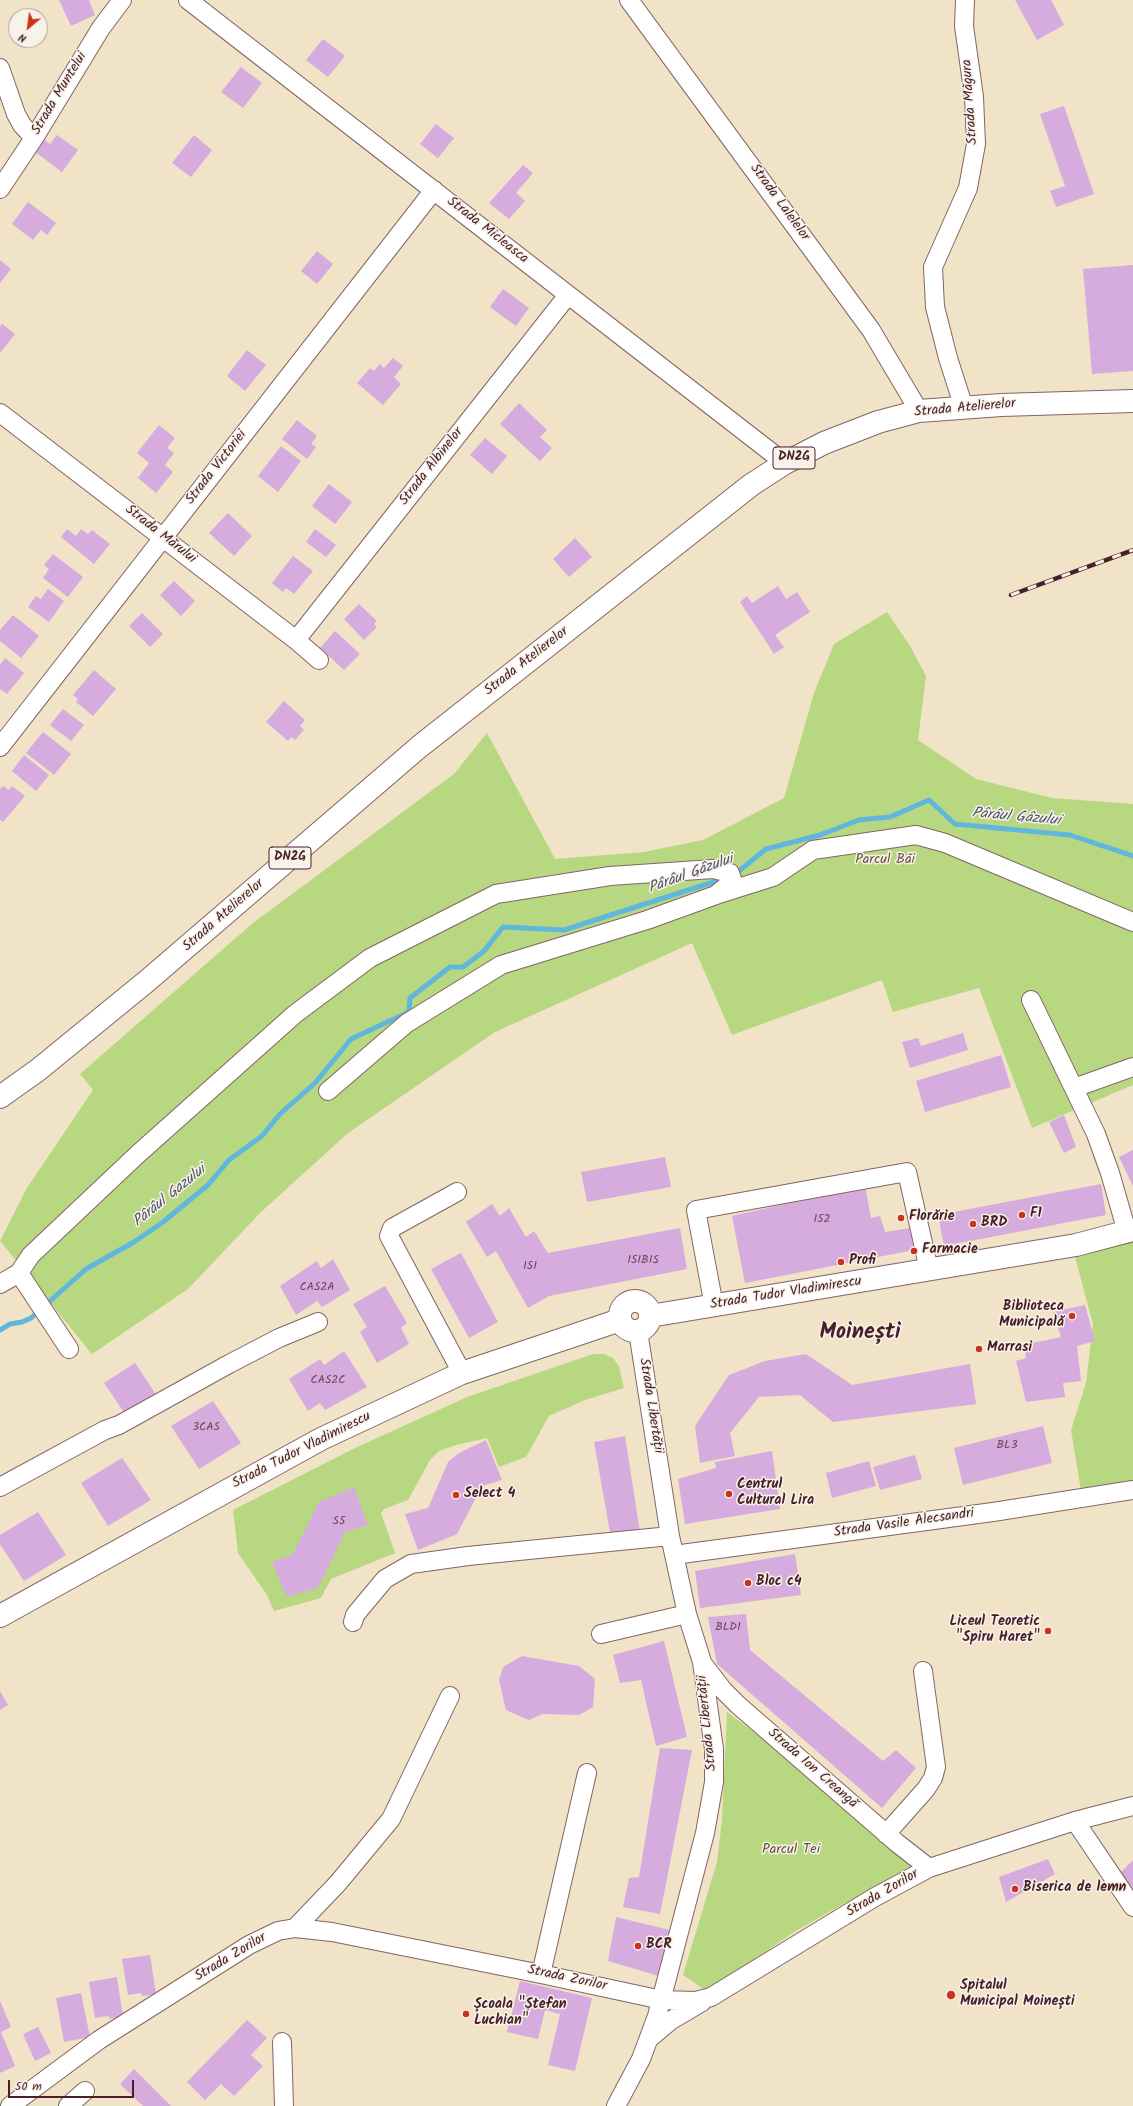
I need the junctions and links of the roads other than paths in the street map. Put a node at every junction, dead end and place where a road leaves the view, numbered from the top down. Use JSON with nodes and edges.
{"nodes":[{"id":1,"x":122,"y":0,"type":"edge"},
{"id":2,"x":188,"y":0,"type":"edge"},
{"id":3,"x":629,"y":0,"type":"edge"},
{"id":4,"x":965,"y":0,"type":"edge"},
{"id":5,"x":0,"y":68,"type":"edge"},
{"id":6,"x":34,"y":138,"type":"junction"},
{"id":7,"x":0,"y":189,"type":"edge"},
{"id":8,"x":434,"y":190,"type":"junction"},
{"id":9,"x":568,"y":295,"type":"junction"},
{"id":10,"x":1133,"y":401,"type":"edge"},
{"id":11,"x":964,"y":408,"type":"junction"},
{"id":12,"x":919,"y":412,"type":"junction"},
{"id":13,"x":0,"y":413,"type":"edge"},
{"id":14,"x":785,"y":462,"type":"junction"},
{"id":15,"x":163,"y":538,"type":"junction"},
{"id":16,"x":296,"y":640,"type":"junction"},
{"id":17,"x":319,"y":660,"type":"dead end"},
{"id":18,"x":0,"y":747,"type":"edge"},
{"id":19,"x":716,"y":895,"type":"junction"},
{"id":20,"x":1133,"y":922,"type":"edge"},
{"id":21,"x":1031,"y":1000,"type":"dead end"},
{"id":22,"x":1133,"y":1067,"type":"edge"},
{"id":23,"x":1074,"y":1088,"type":"junction"},
{"id":24,"x":328,"y":1091,"type":"dead end"},
{"id":25,"x":0,"y":1097,"type":"edge"},
{"id":26,"x":457,"y":1192,"type":"dead end"},
{"id":27,"x":1130,"y":1231,"type":"edge"},
{"id":28,"x":929,"y":1270,"type":"junction"},
{"id":29,"x":19,"y":1273,"type":"junction"},
{"id":30,"x":0,"y":1284,"type":"edge"},
{"id":31,"x":714,"y":1306,"type":"junction"},
{"id":32,"x":318,"y":1322,"type":"dead end"},
{"id":33,"x":636,"y":1322,"type":"junction"},
{"id":34,"x":69,"y":1349,"type":"dead end"},
{"id":35,"x":462,"y":1373,"type":"junction"},
{"id":36,"x":0,"y":1488,"type":"edge"},
{"id":37,"x":1133,"y":1490,"type":"edge"},
{"id":38,"x":670,"y":1536,"type":"junction"},
{"id":39,"x":674,"y":1555,"type":"junction"},
{"id":40,"x":687,"y":1614,"type":"junction"},
{"id":41,"x":0,"y":1616,"type":"edge"},
{"id":42,"x":353,"y":1622,"type":"dead end"},
{"id":43,"x":601,"y":1634,"type":"dead end"},
{"id":44,"x":702,"y":1662,"type":"junction"},
{"id":45,"x":923,"y":1671,"type":"dead end"},
{"id":46,"x":450,"y":1696,"type":"dead end"},
{"id":47,"x":738,"y":1704,"type":"junction"},
{"id":48,"x":711,"y":1724,"type":"junction"},
{"id":49,"x":587,"y":1773,"type":"dead end"},
{"id":50,"x":1133,"y":1806,"type":"edge"},
{"id":51,"x":1075,"y":1821,"type":"junction"},
{"id":52,"x":886,"y":1834,"type":"junction"},
{"id":53,"x":929,"y":1868,"type":"junction"},
{"id":54,"x":1133,"y":1907,"type":"edge"},
{"id":55,"x":295,"y":1928,"type":"junction"},
{"id":56,"x":541,"y":1974,"type":"junction"},
{"id":57,"x":711,"y":1997,"type":"junction"},
{"id":58,"x":662,"y":2000,"type":"junction"},
{"id":59,"x":650,"y":2038,"type":"junction"},
{"id":60,"x":282,"y":2042,"type":"dead end"},
{"id":61,"x":85,"y":2091,"type":"dead end"},
{"id":62,"x":10,"y":2106,"type":"edge"},
{"id":63,"x":68,"y":2106,"type":"edge"},
{"id":64,"x":284,"y":2106,"type":"edge"},
{"id":65,"x":616,"y":2106,"type":"edge"}],
"edges":[{"from":1,"to":6,"type":"street","name":"Strada Muntelui"},
{"from":2,"to":8,"type":"street","name":"Strada Micleasca"},
{"from":3,"to":12,"type":"street","name":"Strada Lalelelor"},
{"from":4,"to":11,"type":"street","name":"Strada Măgura"},
{"from":5,"to":6,"type":"street"},
{"from":6,"to":7,"type":"street","name":"Strada Muntelui"},
{"from":8,"to":9,"type":"street","name":"Strada Micleasca"},
{"from":8,"to":15,"type":"street","name":"Strada Victoriei"},
{"from":9,"to":14,"type":"street","name":"Strada Micleasca"},
{"from":9,"to":16,"type":"street","name":"Strada Albinelor"},
{"from":10,"to":11,"type":"main road","name":"Strada Atelierelor","number":"DN2G"},
{"from":11,"to":12,"type":"main road","name":"Strada Atelierelor","number":"DN2G"},
{"from":12,"to":14,"type":"main road","name":"Strada Atelierelor","number":"DN2G"},
{"from":13,"to":15,"type":"street","name":"Strada Mărului"},
{"from":14,"to":25,"type":"main road","name":"Strada Atelierelor","number":"DN2G"},
{"from":15,"to":16,"type":"street","name":"Strada Mărului"},
{"from":15,"to":18,"type":"street","name":"Strada Victoriei"},
{"from":16,"to":17,"type":"street","name":"Strada Mărului"},
{"from":19,"to":20,"type":"street"},
{"from":19,"to":24,"type":"street"},
{"from":19,"to":29,"type":"street"},
{"from":21,"to":23,"type":"street"},
{"from":22,"to":23,"type":"street"},
{"from":23,"to":27,"type":"street"},
{"from":26,"to":35,"type":"street"},
{"from":27,"to":28,"type":"main road","name":"Strada Tudor Vladimirescu"},
{"from":28,"to":31,"type":"main road","name":"Strada Tudor Vladimirescu"},
{"from":28,"to":31,"type":"street"},
{"from":29,"to":30,"type":"street"},
{"from":29,"to":34,"type":"street"},
{"from":31,"to":33,"type":"main road","name":"Strada Tudor Vladimirescu"},
{"from":32,"to":36,"type":"street"},
{"from":33,"to":35,"type":"main road","name":"Strada Tudor Vladimirescu"},
{"from":33,"to":38,"type":"street","name":"Strada Libertății"},
{"from":35,"to":41,"type":"main road","name":"Strada Tudor Vladimirescu"},
{"from":37,"to":39,"type":"street","name":"Strada Vasile Alecsandri"},
{"from":38,"to":39,"type":"street","name":"Strada Libertății"},
{"from":38,"to":42,"type":"street"},
{"from":39,"to":40,"type":"street","name":"Strada Libertății"},
{"from":40,"to":43,"type":"street"},
{"from":40,"to":44,"type":"street","name":"Strada Libertății"},
{"from":44,"to":47,"type":"street","name":"Strada Ion Creangă"},
{"from":44,"to":48,"type":"street","name":"Strada Libertății"},
{"from":45,"to":52,"type":"street"},
{"from":46,"to":55,"type":"street"},
{"from":47,"to":48,"type":"street"},
{"from":47,"to":52,"type":"street","name":"Strada Ion Creangă"},
{"from":48,"to":58,"type":"street","name":"Strada Libertății"},
{"from":49,"to":56,"type":"street"},
{"from":50,"to":51,"type":"street","name":"Strada Zorilor"},
{"from":51,"to":53,"type":"street","name":"Strada Zorilor"},
{"from":51,"to":54,"type":"street"},
{"from":52,"to":53,"type":"street","name":"Strada Ion Creangă"},
{"from":53,"to":57,"type":"street","name":"Strada Zorilor"},
{"from":55,"to":56,"type":"street","name":"Strada Zorilor"},
{"from":55,"to":62,"type":"street","name":"Strada Zorilor"},
{"from":56,"to":58,"type":"street","name":"Strada Zorilor"},
{"from":57,"to":58,"type":"street","name":"Strada Zorilor"},
{"from":57,"to":59,"type":"street"},
{"from":58,"to":59,"type":"street","name":"Strada Libertății"},
{"from":59,"to":65,"type":"street","name":"Strada Libertății"},
{"from":60,"to":64,"type":"street"},
{"from":61,"to":63,"type":"street"}]}
